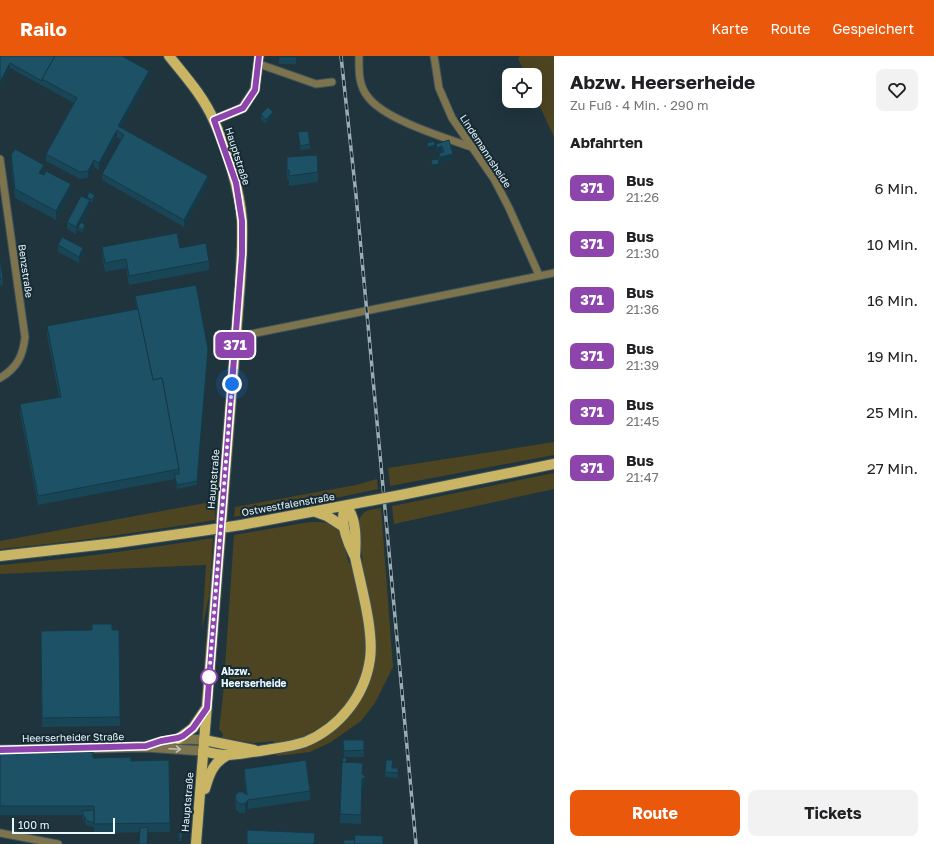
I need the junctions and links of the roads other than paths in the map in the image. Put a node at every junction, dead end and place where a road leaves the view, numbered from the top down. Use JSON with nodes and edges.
{"nodes":[{"id":1,"x":169,"y":56,"type":"edge"},
{"id":2,"x":359,"y":56,"type":"edge"},
{"id":3,"x":434,"y":56,"type":"edge"},
{"id":4,"x":259,"y":60,"type":"edge"},
{"id":5,"x":332,"y":82,"type":"dead end"},
{"id":6,"x":214,"y":120,"type":"junction"},
{"id":7,"x":474,"y":148,"type":"junction"},
{"id":8,"x":0,"y":158,"type":"edge"},
{"id":9,"x":554,"y":273,"type":"edge"},
{"id":10,"x":539,"y":276,"type":"junction"},
{"id":11,"x":236,"y":337,"type":"junction"},
{"id":12,"x":0,"y":378,"type":"edge"},
{"id":13,"x":554,"y":464,"type":"edge"},
{"id":14,"x":369,"y":501,"type":"junction"},
{"id":15,"x":346,"y":506,"type":"junction"},
{"id":16,"x":315,"y":512,"type":"junction"},
{"id":17,"x":349,"y":526,"type":"junction"},
{"id":18,"x":0,"y":556,"type":"edge"},
{"id":19,"x":207,"y":708,"type":"junction"},
{"id":20,"x":178,"y":738,"type":"junction"},
{"id":21,"x":204,"y":740,"type":"junction"},
{"id":22,"x":146,"y":746,"type":"junction"},
{"id":23,"x":0,"y":750,"type":"edge"},
{"id":24,"x":203,"y":751,"type":"junction"},
{"id":25,"x":260,"y":751,"type":"junction"},
{"id":26,"x":226,"y":756,"type":"junction"},
{"id":27,"x":199,"y":812,"type":"junction"},
{"id":28,"x":0,"y":833,"type":"edge"},
{"id":29,"x":58,"y":844,"type":"edge"},
{"id":30,"x":196,"y":844,"type":"edge"}],
"edges":[{"from":1,"to":6,"type":"main road","name":"Hauptstraße"},
{"from":2,"to":7,"type":"street"},
{"from":3,"to":7,"type":"street","name":"Lindemannsheide"},
{"from":4,"to":5,"type":"street"},
{"from":4,"to":6,"type":"street"},
{"from":6,"to":11,"type":"main road","name":"Hauptstraße"},
{"from":7,"to":10,"type":"street","name":"Lindemannsheide"},
{"from":8,"to":12,"type":"street","name":"Benzstraße"},
{"from":9,"to":10,"type":"street"},
{"from":10,"to":11,"type":"street"},
{"from":11,"to":19,"type":"main road","name":"Hauptstraße"},
{"from":13,"to":14,"type":"main road","name":"Ostwestfalenstraße","bridge":true},
{"from":14,"to":15,"type":"main road","name":"Ostwestfalenstraße"},
{"from":14,"to":17,"type":"main road"},
{"from":15,"to":16,"type":"main road","name":"Ostwestfalenstraße"},
{"from":15,"to":17,"type":"main road"},
{"from":16,"to":17,"type":"main road"},
{"from":16,"to":18,"type":"main road","name":"Ostwestfalenstraße","bridge":true},
{"from":17,"to":25,"type":"main road"},
{"from":19,"to":20,"type":"main road"},
{"from":19,"to":21,"type":"main road","name":"Hauptstraße"},
{"from":20,"to":21,"type":"street","name":"Heerserheider Straße"},
{"from":20,"to":22,"type":"street","name":"Heerserheider Straße"},
{"from":21,"to":24,"type":"main road","name":"Hauptstraße"},
{"from":21,"to":25,"type":"main road"},
{"from":22,"to":23,"type":"street","name":"Heerserheider Straße"},
{"from":22,"to":24,"type":"street","name":"Heerserheider Straße","one_way":true},
{"from":24,"to":26,"type":"main road"},
{"from":24,"to":27,"type":"main road","name":"Hauptstraße"},
{"from":25,"to":26,"type":"main road"},
{"from":26,"to":27,"type":"main road"},
{"from":27,"to":30,"type":"main road","name":"Hauptstraße"},
{"from":28,"to":29,"type":"street"}]}
